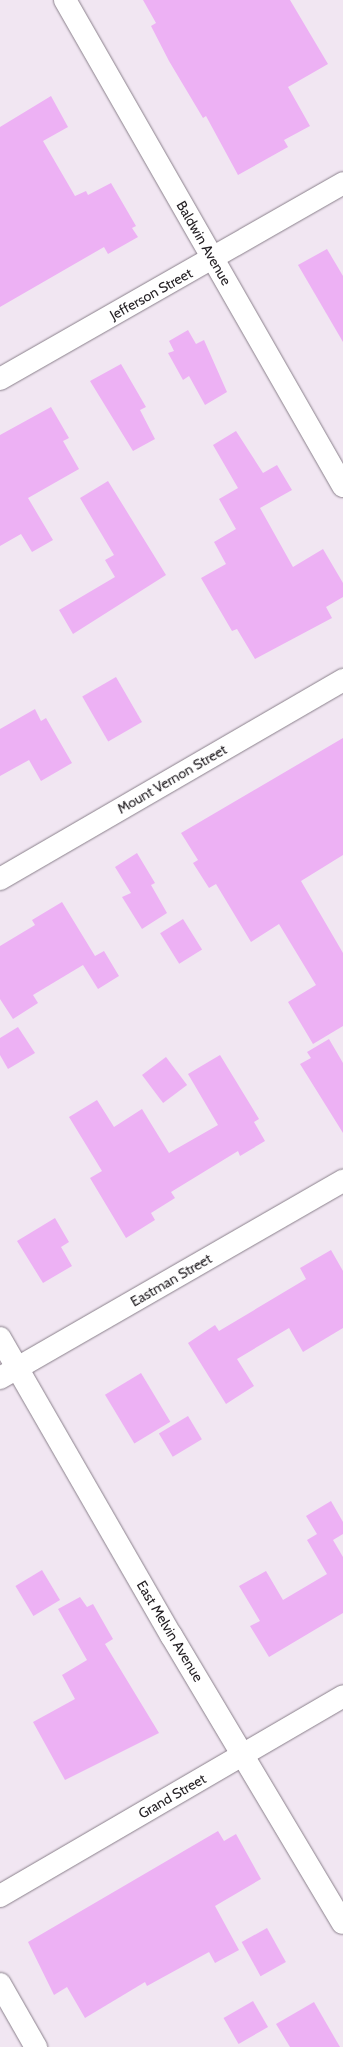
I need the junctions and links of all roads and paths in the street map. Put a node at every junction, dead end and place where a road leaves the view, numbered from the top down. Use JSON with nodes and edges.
{"nodes":[{"id":1,"x":65,"y":0,"type":"edge"},
{"id":2,"x":343,"y":183,"type":"edge"},
{"id":3,"x":213,"y":259,"type":"junction"},
{"id":4,"x":0,"y":379,"type":"edge"},
{"id":5,"x":343,"y":486,"type":"edge"},
{"id":6,"x":343,"y":680,"type":"edge"},
{"id":7,"x":0,"y":879,"type":"edge"},
{"id":8,"x":343,"y":1181,"type":"edge"},
{"id":9,"x":0,"y":1338,"type":"edge"},
{"id":10,"x":9,"y":1373,"type":"edge"},
{"id":11,"x":343,"y":1696,"type":"edge"},
{"id":12,"x":243,"y":1754,"type":"junction"},
{"id":13,"x":0,"y":1896,"type":"edge"},
{"id":14,"x":343,"y":1923,"type":"edge"},
{"id":15,"x":0,"y":1984,"type":"edge"},
{"id":16,"x":36,"y":2047,"type":"edge"}],
"edges":[{"from":1,"to":3,"type":"street","name":"Baldwin Avenue"},
{"from":2,"to":3,"type":"street","name":"Jefferson Street"},
{"from":3,"to":4,"type":"street","name":"Jefferson Street"},
{"from":3,"to":5,"type":"street","name":"Baldwin Avenue"},
{"from":6,"to":7,"type":"street","name":"Mount Vernon Street"},
{"from":8,"to":10,"type":"street","name":"Eastman Street"},
{"from":9,"to":10,"type":"street","name":"East Melvin Avenue"},
{"from":10,"to":12,"type":"street","name":"East Melvin Avenue"},
{"from":11,"to":12,"type":"street","name":"Grand Street"},
{"from":12,"to":13,"type":"street","name":"Grand Street"},
{"from":12,"to":14,"type":"street","name":"East Melvin Avenue"},
{"from":15,"to":16,"type":"street"}]}
